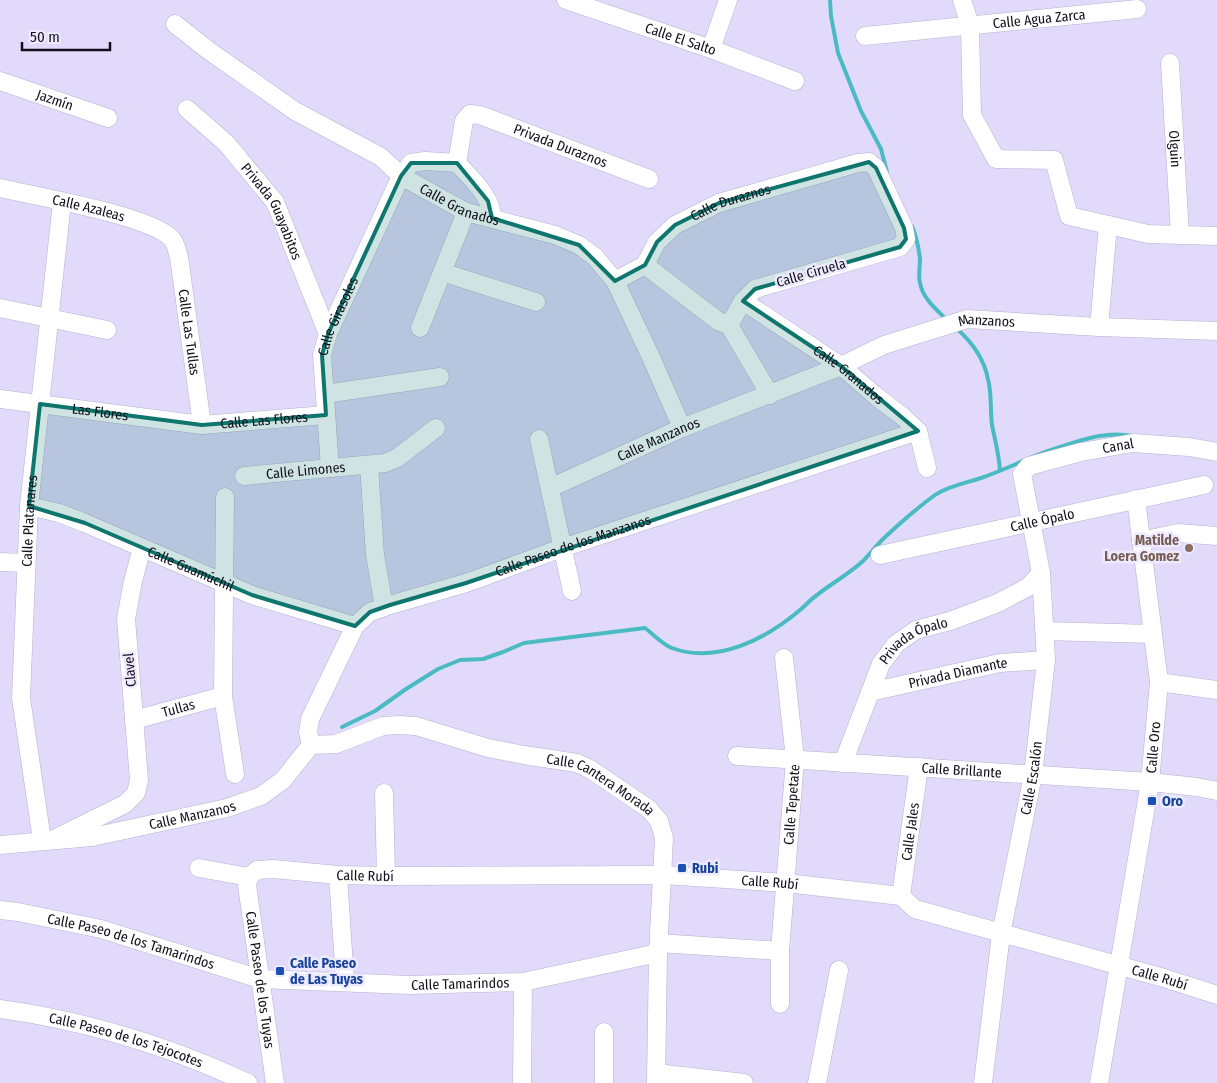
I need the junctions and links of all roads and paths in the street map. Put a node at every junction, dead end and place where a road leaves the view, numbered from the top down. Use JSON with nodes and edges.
{"nodes":[{"id":1,"x":566,"y":0,"type":"edge"},
{"id":2,"x":728,"y":0,"type":"edge"},
{"id":3,"x":962,"y":0,"type":"edge"},
{"id":4,"x":1063,"y":8,"type":"edge"},
{"id":5,"x":1137,"y":9,"type":"dead end"},
{"id":6,"x":175,"y":24,"type":"dead end"},
{"id":7,"x":970,"y":25,"type":"junction"},
{"id":8,"x":865,"y":36,"type":"dead end"},
{"id":9,"x":711,"y":49,"type":"junction"},
{"id":10,"x":1170,"y":62,"type":"dead end"},
{"id":11,"x":0,"y":81,"type":"edge"},
{"id":12,"x":795,"y":81,"type":"dead end"},
{"id":13,"x":187,"y":109,"type":"dead end"},
{"id":14,"x":108,"y":118,"type":"dead end"},
{"id":15,"x":869,"y":162,"type":"joint"},
{"id":16,"x":457,"y":163,"type":"junction"},
{"id":17,"x":401,"y":176,"type":"junction"},
{"id":18,"x":650,"y":179,"type":"dead end"},
{"id":19,"x":0,"y":188,"type":"edge"},
{"id":20,"x":62,"y":202,"type":"junction"},
{"id":21,"x":466,"y":212,"type":"junction"},
{"id":22,"x":492,"y":218,"type":"junction"},
{"id":23,"x":1108,"y":225,"type":"junction"},
{"id":24,"x":1180,"y":235,"type":"junction"},
{"id":25,"x":1217,"y":236,"type":"edge"},
{"id":26,"x":173,"y":239,"type":"joint"},
{"id":27,"x":645,"y":265,"type":"junction"},
{"id":28,"x":442,"y":272,"type":"junction"},
{"id":29,"x":615,"y":281,"type":"junction"},
{"id":30,"x":743,"y":301,"type":"junction"},
{"id":31,"x":536,"y":302,"type":"dead end"},
{"id":32,"x":0,"y":308,"type":"edge"},
{"id":33,"x":49,"y":319,"type":"junction"},
{"id":34,"x":729,"y":324,"type":"junction"},
{"id":35,"x":1099,"y":327,"type":"junction"},
{"id":36,"x":420,"y":328,"type":"dead end"},
{"id":37,"x":107,"y":330,"type":"dead end"},
{"id":38,"x":1217,"y":331,"type":"edge"},
{"id":39,"x":328,"y":334,"type":"junction"},
{"id":40,"x":841,"y":366,"type":"junction"},
{"id":41,"x":440,"y":377,"type":"dead end"},
{"id":42,"x":325,"y":394,"type":"junction"},
{"id":43,"x":770,"y":395,"type":"junction"},
{"id":44,"x":0,"y":398,"type":"edge"},
{"id":45,"x":40,"y":404,"type":"junction"},
{"id":46,"x":326,"y":415,"type":"junction"},
{"id":47,"x":202,"y":426,"type":"junction"},
{"id":48,"x":436,"y":428,"type":"dead end"},
{"id":49,"x":682,"y":428,"type":"junction"},
{"id":50,"x":918,"y":431,"type":"junction"},
{"id":51,"x":539,"y":439,"type":"dead end"},
{"id":52,"x":1217,"y":452,"type":"edge"},
{"id":53,"x":369,"y":465,"type":"junction"},
{"id":54,"x":330,"y":468,"type":"junction"},
{"id":55,"x":927,"y":468,"type":"dead end"},
{"id":56,"x":1022,"y":474,"type":"joint"},
{"id":57,"x":244,"y":476,"type":"dead end"},
{"id":58,"x":1204,"y":485,"type":"dead end"},
{"id":59,"x":550,"y":488,"type":"junction"},
{"id":60,"x":225,"y":497,"type":"dead end"},
{"id":61,"x":1136,"y":499,"type":"junction"},
{"id":62,"x":29,"y":506,"type":"junction"},
{"id":63,"x":1032,"y":522,"type":"junction"},
{"id":64,"x":1217,"y":536,"type":"edge"},
{"id":65,"x":1141,"y":541,"type":"junction"},
{"id":66,"x":142,"y":548,"type":"junction"},
{"id":67,"x":562,"y":548,"type":"junction"},
{"id":68,"x":880,"y":555,"type":"dead end"},
{"id":69,"x":0,"y":562,"type":"edge"},
{"id":70,"x":26,"y":563,"type":"junction"},
{"id":71,"x":1041,"y":573,"type":"junction"},
{"id":72,"x":223,"y":583,"type":"junction"},
{"id":73,"x":572,"y":590,"type":"dead end"},
{"id":74,"x":384,"y":607,"type":"junction"},
{"id":75,"x":355,"y":626,"type":"junction"},
{"id":76,"x":1045,"y":631,"type":"junction"},
{"id":77,"x":1153,"y":634,"type":"junction"},
{"id":78,"x":784,"y":658,"type":"dead end"},
{"id":79,"x":1046,"y":660,"type":"junction"},
{"id":80,"x":1159,"y":682,"type":"junction"},
{"id":81,"x":1217,"y":690,"type":"edge"},
{"id":82,"x":870,"y":692,"type":"junction"},
{"id":83,"x":223,"y":696,"type":"junction"},
{"id":84,"x":134,"y":720,"type":"junction"},
{"id":85,"x":311,"y":745,"type":"junction"},
{"id":86,"x":737,"y":756,"type":"dead end"},
{"id":87,"x":795,"y":760,"type":"junction"},
{"id":88,"x":843,"y":763,"type":"junction"},
{"id":89,"x":919,"y":767,"type":"junction"},
{"id":90,"x":235,"y":774,"type":"dead end"},
{"id":91,"x":1033,"y":775,"type":"junction"},
{"id":92,"x":1150,"y":782,"type":"junction"},
{"id":93,"x":1217,"y":791,"type":"edge"},
{"id":94,"x":384,"y":793,"type":"dead end"},
{"id":95,"x":136,"y":794,"type":"joint"},
{"id":96,"x":47,"y":840,"type":"junction"},
{"id":97,"x":0,"y":845,"type":"edge"},
{"id":98,"x":199,"y":868,"type":"dead end"},
{"id":99,"x":663,"y":874,"type":"junction"},
{"id":100,"x":338,"y":875,"type":"junction"},
{"id":101,"x":386,"y":876,"type":"junction"},
{"id":102,"x":248,"y":877,"type":"junction"},
{"id":103,"x":786,"y":883,"type":"junction"},
{"id":104,"x":901,"y":896,"type":"junction"},
{"id":105,"x":0,"y":910,"type":"edge"},
{"id":106,"x":1001,"y":934,"type":"junction"},
{"id":107,"x":659,"y":948,"type":"junction"},
{"id":108,"x":780,"y":951,"type":"junction"},
{"id":109,"x":1119,"y":966,"type":"junction"},
{"id":110,"x":839,"y":970,"type":"dead end"},
{"id":111,"x":260,"y":979,"type":"junction"},
{"id":112,"x":345,"y":982,"type":"junction"},
{"id":113,"x":523,"y":982,"type":"junction"},
{"id":114,"x":1217,"y":995,"type":"edge"},
{"id":115,"x":780,"y":1004,"type":"dead end"},
{"id":116,"x":0,"y":1009,"type":"edge"},
{"id":117,"x":604,"y":1032,"type":"dead end"},
{"id":118,"x":656,"y":1078,"type":"edge"},
{"id":119,"x":248,"y":1083,"type":"edge"},
{"id":120,"x":275,"y":1083,"type":"edge"},
{"id":121,"x":522,"y":1083,"type":"edge"},
{"id":122,"x":604,"y":1083,"type":"edge"},
{"id":123,"x":744,"y":1083,"type":"edge"},
{"id":124,"x":817,"y":1083,"type":"edge"},
{"id":125,"x":983,"y":1083,"type":"edge"},
{"id":126,"x":1099,"y":1083,"type":"edge"}],
"edges":[{"from":1,"to":9,"type":"street","name":"Calle El Salto"},
{"from":2,"to":9,"type":"street"},
{"from":3,"to":7,"type":"street"},
{"from":4,"to":5,"type":"street","name":"Calle Agua Zarca"},
{"from":4,"to":7,"type":"street","name":"Calle Agua Zarca"},
{"from":6,"to":17,"type":"street","name":"Calle Granados"},
{"from":7,"to":8,"type":"street","name":"Calle Agua Zarca"},
{"from":7,"to":23,"type":"street"},
{"from":9,"to":12,"type":"street","name":"Calle El Salto"},
{"from":10,"to":24,"type":"street","name":"Olguin"},
{"from":11,"to":14,"type":"street","name":"Jazmín"},
{"from":13,"to":39,"type":"street","name":"Privada Guayabitos"},
{"from":15,"to":27,"type":"street","name":"Calle Duraznos"},
{"from":15,"to":30,"type":"street","name":"Calle Ciruela"},
{"from":16,"to":17,"type":"street"},
{"from":16,"to":18,"type":"street","name":"Privada Duraznos"},
{"from":16,"to":22,"type":"street"},
{"from":17,"to":21,"type":"street","name":"Calle Granados"},
{"from":17,"to":39,"type":"street","name":"Calle Girasoles"},
{"from":19,"to":20,"type":"street","name":"Calle Azaleas"},
{"from":20,"to":26,"type":"street","name":"Calle Azaleas"},
{"from":20,"to":33,"type":"street","name":"Calle Platanares"},
{"from":21,"to":22,"type":"street","name":"Calle Granados"},
{"from":21,"to":28,"type":"street"},
{"from":22,"to":29,"type":"street","name":"Calle Granados"},
{"from":23,"to":24,"type":"street"},
{"from":23,"to":35,"type":"street"},
{"from":24,"to":25,"type":"street"},
{"from":26,"to":47,"type":"street","name":"Calle Las Tullas"},
{"from":27,"to":29,"type":"street"},
{"from":27,"to":34,"type":"street"},
{"from":28,"to":31,"type":"street"},
{"from":28,"to":36,"type":"street"},
{"from":29,"to":49,"type":"street","name":"Calle Granados"},
{"from":30,"to":34,"type":"street","name":"Calle Ciruela"},
{"from":30,"to":40,"type":"street","name":"Calle Granados"},
{"from":32,"to":33,"type":"street"},
{"from":33,"to":37,"type":"street"},
{"from":33,"to":45,"type":"street","name":"Calle Platanares"},
{"from":34,"to":43,"type":"street"},
{"from":35,"to":38,"type":"street","name":"Manzanos"},
{"from":35,"to":40,"type":"street","name":"Manzanos"},
{"from":39,"to":42,"type":"street","name":"Calle Girasoles"},
{"from":40,"to":43,"type":"street","name":"Manzanos"},
{"from":40,"to":50,"type":"street","name":"Calle Granados"},
{"from":41,"to":42,"type":"street"},
{"from":42,"to":46,"type":"street","name":"Calle Girasoles"},
{"from":43,"to":49,"type":"street","name":"Calle Manzanos"},
{"from":44,"to":45,"type":"street","name":"Las Flores"},
{"from":45,"to":47,"type":"street","name":"Las Flores"},
{"from":45,"to":62,"type":"street","name":"Calle Platanares"},
{"from":46,"to":47,"type":"street","name":"Calle Las Flores"},
{"from":46,"to":54,"type":"street","name":"Calle Girasoles"},
{"from":48,"to":53,"type":"street","name":"Calle Limones"},
{"from":49,"to":59,"type":"street","name":"Calle Manzanos"},
{"from":50,"to":55,"type":"street"},
{"from":50,"to":67,"type":"street","name":"Calle Paseo de los Manzanos"},
{"from":51,"to":59,"type":"street"},
{"from":52,"to":56,"type":"street","name":"Canal"},
{"from":53,"to":54,"type":"street","name":"Calle Limones"},
{"from":53,"to":74,"type":"street"},
{"from":54,"to":57,"type":"street","name":"Calle Limones"},
{"from":56,"to":63,"type":"street","name":"Calle Escalón"},
{"from":58,"to":61,"type":"street","name":"Calle Ópalo"},
{"from":59,"to":67,"type":"street"},
{"from":60,"to":72,"type":"street"},
{"from":61,"to":63,"type":"street","name":"Calle Ópalo"},
{"from":61,"to":65,"type":"street","name":"Calle Oro"},
{"from":62,"to":66,"type":"street","name":"Calle Guamúchil"},
{"from":62,"to":70,"type":"street","name":"Calle Platanares"},
{"from":63,"to":68,"type":"street","name":"Calle Ópalo"},
{"from":63,"to":71,"type":"street","name":"Calle Escalón"},
{"from":64,"to":65,"type":"street"},
{"from":65,"to":77,"type":"street","name":"Calle Oro"},
{"from":66,"to":72,"type":"street","name":"Calle Guamúchil"},
{"from":66,"to":84,"type":"street","name":"Clavel"},
{"from":67,"to":73,"type":"street"},
{"from":67,"to":74,"type":"street","name":"Calle Paseo de los Manzanos"},
{"from":69,"to":70,"type":"street"},
{"from":70,"to":96,"type":"street","name":"Calle Platanares"},
{"from":71,"to":76,"type":"street","name":"Calle Escalón"},
{"from":71,"to":82,"type":"street","name":"Privada Ópalo"},
{"from":72,"to":75,"type":"street","name":"Calle Guamúchil"},
{"from":72,"to":83,"type":"street"},
{"from":74,"to":75,"type":"street","name":"Calle Paseo de los Manzanos"},
{"from":75,"to":85,"type":"street","name":"Calle Paseo de los Manzanos"},
{"from":76,"to":77,"type":"street"},
{"from":76,"to":79,"type":"street","name":"Calle Escalón"},
{"from":77,"to":80,"type":"street","name":"Calle Oro"},
{"from":78,"to":87,"type":"street","name":"Calle Tepetate"},
{"from":79,"to":82,"type":"street","name":"Privada Diamante"},
{"from":79,"to":91,"type":"street","name":"Calle Escalón"},
{"from":80,"to":81,"type":"street"},
{"from":80,"to":92,"type":"street","name":"Calle Oro"},
{"from":82,"to":88,"type":"street","name":"Privada Ópalo"},
{"from":83,"to":84,"type":"street","name":"Tullas"},
{"from":83,"to":90,"type":"street"},
{"from":84,"to":95,"type":"street","name":"Clavel"},
{"from":85,"to":96,"type":"street","name":"Calle Manzanos"},
{"from":85,"to":99,"type":"street","name":"Calle Cantera Morada"},
{"from":86,"to":87,"type":"street","name":"Calle Brillante"},
{"from":87,"to":88,"type":"street","name":"Calle Brillante"},
{"from":87,"to":103,"type":"street","name":"Calle Tepetate"},
{"from":88,"to":89,"type":"street","name":"Calle Brillante"},
{"from":89,"to":91,"type":"street","name":"Calle Brillante"},
{"from":89,"to":104,"type":"street","name":"Calle Jales"},
{"from":91,"to":92,"type":"street","name":"Calle Brillante"},
{"from":91,"to":106,"type":"street","name":"Calle Escalón"},
{"from":92,"to":93,"type":"street","name":"Calle Brillante"},
{"from":92,"to":109,"type":"street","name":"Calle Oro"},
{"from":94,"to":101,"type":"street"},
{"from":95,"to":96,"type":"street","name":"Calle Manzanos"},
{"from":96,"to":97,"type":"street","name":"Calle Manzanos"},
{"from":98,"to":102,"type":"street"},
{"from":99,"to":101,"type":"street","name":"Calle Rubí"},
{"from":99,"to":103,"type":"street","name":"Calle Rubí"},
{"from":99,"to":107,"type":"street","name":"Calle Cantera Morada"},
{"from":100,"to":101,"type":"street","name":"Calle Rubí"},
{"from":100,"to":102,"type":"street","name":"Calle Rubí"},
{"from":100,"to":112,"type":"street"},
{"from":102,"to":111,"type":"street","name":"Calle Paseo de los Tuyas"},
{"from":103,"to":104,"type":"street","name":"Calle Rubí"},
{"from":103,"to":108,"type":"street","name":"Calle Tepetate"},
{"from":104,"to":106,"type":"street","name":"Calle Rubí"},
{"from":105,"to":111,"type":"street","name":"Calle Paseo de los Tamarindos"},
{"from":106,"to":109,"type":"street","name":"Calle Rubí"},
{"from":106,"to":125,"type":"street","name":"Calle Escalón"},
{"from":107,"to":108,"type":"street","name":"Calle Tamarindos"},
{"from":107,"to":113,"type":"street","name":"Calle Tamarindos"},
{"from":107,"to":118,"type":"street","name":"Calle Cantera Morada"},
{"from":108,"to":115,"type":"street","name":"Calle Tepetate"},
{"from":109,"to":114,"type":"street","name":"Calle Rubí"},
{"from":109,"to":126,"type":"street","name":"Calle Oro"},
{"from":110,"to":124,"type":"street"},
{"from":111,"to":112,"type":"street","name":"Calle Tamarindos"},
{"from":111,"to":120,"type":"street","name":"Calle Paseo de los Tuyas"},
{"from":112,"to":113,"type":"street","name":"Calle Tamarindos"},
{"from":113,"to":121,"type":"street"},
{"from":116,"to":119,"type":"street","name":"Calle Paseo de los Tejocotes"},
{"from":117,"to":122,"type":"street"},
{"from":118,"to":123,"type":"street"}]}
